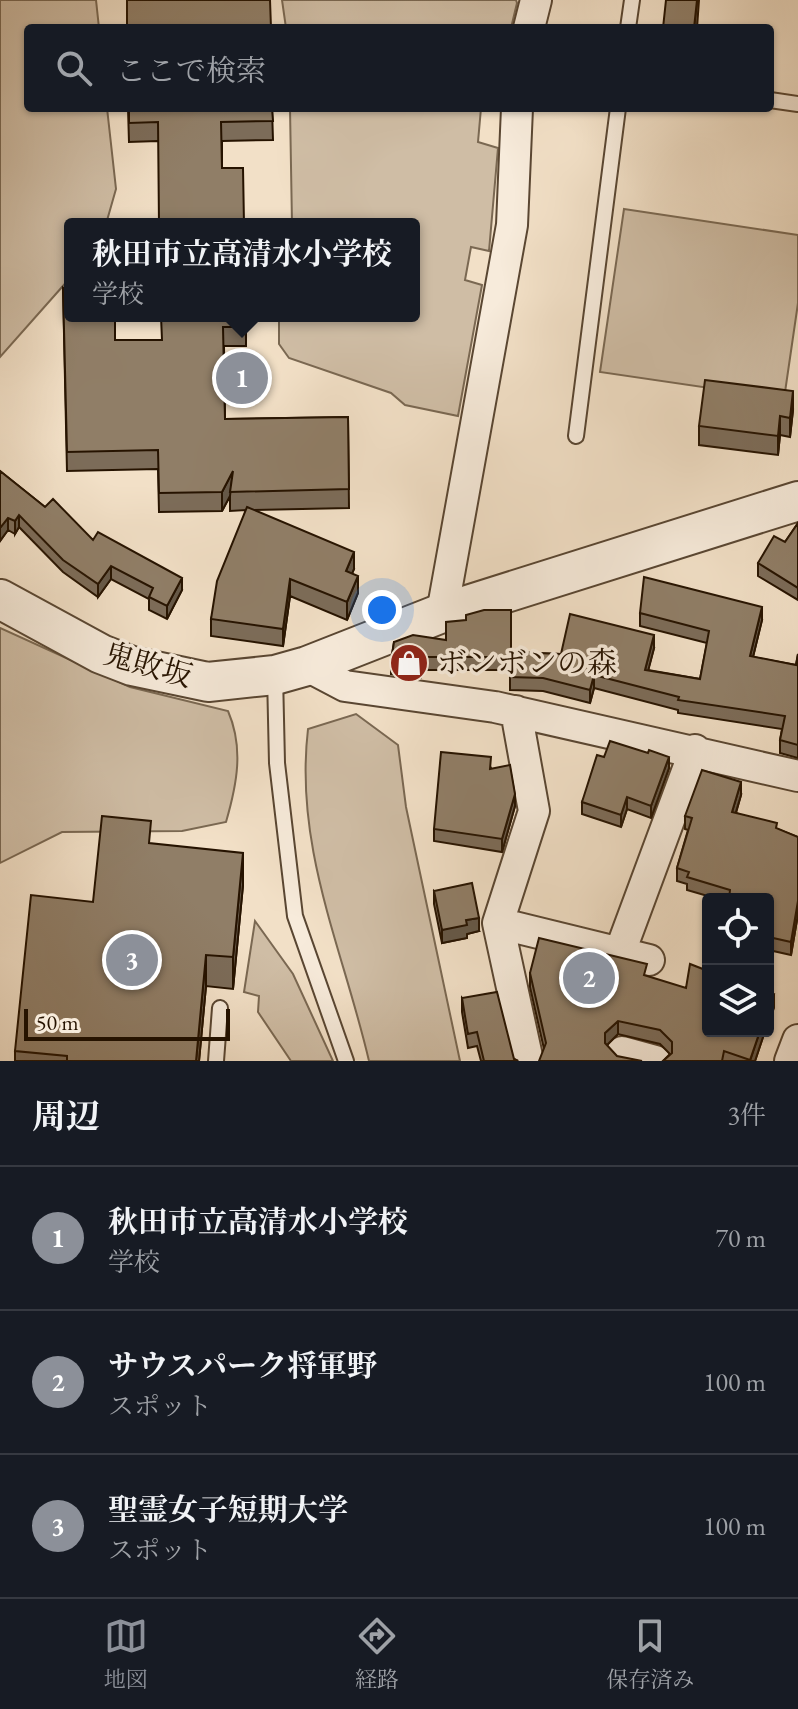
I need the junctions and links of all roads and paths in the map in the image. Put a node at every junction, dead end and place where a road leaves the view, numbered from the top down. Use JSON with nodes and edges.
{"nodes":[{"id":1,"x":536,"y":0,"type":"edge"},
{"id":2,"x":632,"y":0,"type":"edge"},
{"id":3,"x":530,"y":24,"type":"edge"},
{"id":4,"x":629,"y":24,"type":"edge"},
{"id":5,"x":774,"y":101,"type":"edge"},
{"id":6,"x":798,"y":104,"type":"edge"},
{"id":7,"x":517,"y":112,"type":"edge"},
{"id":8,"x":617,"y":112,"type":"edge"},
{"id":9,"x":576,"y":436,"type":"dead end"},
{"id":10,"x":798,"y":501,"type":"edge"},
{"id":11,"x":0,"y":599,"type":"edge"},
{"id":12,"x":442,"y":613,"type":"junction"},
{"id":13,"x":291,"y":671,"type":"junction"},
{"id":14,"x":516,"y":711,"type":"junction"},
{"id":15,"x":695,"y":750,"type":"junction"},
{"id":16,"x":798,"y":776,"type":"edge"},
{"id":17,"x":498,"y":923,"type":"junction"},
{"id":18,"x":620,"y":952,"type":"junction"},
{"id":19,"x":649,"y":960,"type":"dead end"},
{"id":20,"x":220,"y":1008,"type":"dead end"},
{"id":21,"x":798,"y":1040,"type":"edge"},
{"id":22,"x":622,"y":1052,"type":"dead end"},
{"id":23,"x":216,"y":1061,"type":"edge"},
{"id":24,"x":346,"y":1061,"type":"edge"},
{"id":25,"x":528,"y":1061,"type":"edge"},
{"id":26,"x":655,"y":1061,"type":"edge"},
{"id":27,"x":790,"y":1061,"type":"edge"}],
"edges":[{"from":1,"to":3,"type":"street"},
{"from":2,"to":4,"type":"lane"},
{"from":5,"to":6,"type":"lane"},
{"from":7,"to":12,"type":"street"},
{"from":8,"to":9,"type":"lane"},
{"from":10,"to":12,"type":"street","name":"鬼敗坂"},
{"from":11,"to":13,"type":"street","name":"鬼敗坂"},
{"from":12,"to":13,"type":"street","name":"鬼敗坂"},
{"from":13,"to":14,"type":"street"},
{"from":13,"to":24,"type":"lane"},
{"from":14,"to":15,"type":"street"},
{"from":14,"to":17,"type":"street"},
{"from":15,"to":16,"type":"street"},
{"from":15,"to":18,"type":"street"},
{"from":17,"to":18,"type":"street"},
{"from":17,"to":25,"type":"street"},
{"from":18,"to":19,"type":"street"},
{"from":20,"to":23,"type":"lane"},
{"from":21,"to":27,"type":"street"},
{"from":22,"to":26,"type":"street"}]}
